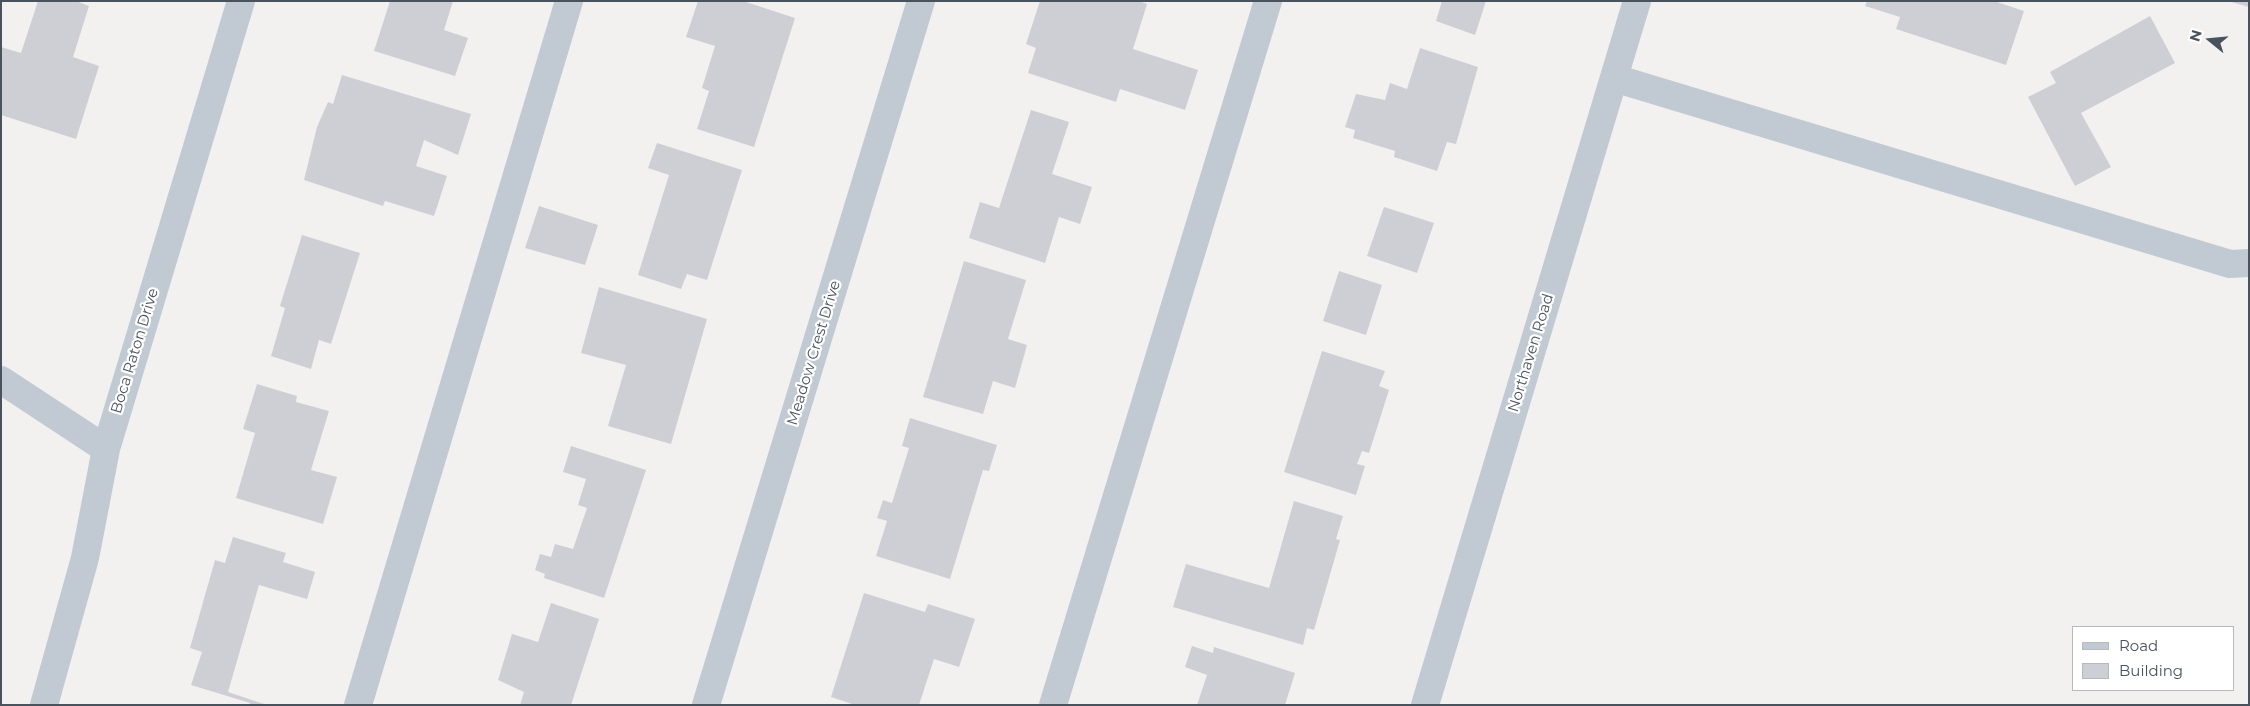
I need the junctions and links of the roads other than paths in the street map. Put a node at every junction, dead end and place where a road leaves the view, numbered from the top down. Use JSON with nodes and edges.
{"nodes":[{"id":1,"x":241,"y":1,"type":"edge"},
{"id":2,"x":569,"y":1,"type":"edge"},
{"id":3,"x":921,"y":1,"type":"edge"},
{"id":4,"x":1268,"y":1,"type":"edge"},
{"id":5,"x":1637,"y":1,"type":"edge"},
{"id":6,"x":1614,"y":78,"type":"junction"},
{"id":7,"x":2249,"y":263,"type":"edge"},
{"id":8,"x":1,"y":380,"type":"edge"},
{"id":9,"x":106,"y":449,"type":"junction"},
{"id":10,"x":44,"y":705,"type":"edge"},
{"id":11,"x":358,"y":705,"type":"edge"},
{"id":12,"x":706,"y":705,"type":"edge"},
{"id":13,"x":1053,"y":705,"type":"edge"},
{"id":14,"x":1425,"y":705,"type":"edge"}],
"edges":[{"from":1,"to":9,"type":"street","name":"Boca Raton Drive"},
{"from":2,"to":11,"type":"street"},
{"from":3,"to":12,"type":"street","name":"Meadow Crest Drive"},
{"from":4,"to":13,"type":"street"},
{"from":5,"to":6,"type":"street","name":"Northaven Road"},
{"from":6,"to":7,"type":"street"},
{"from":6,"to":14,"type":"street","name":"Northaven Road"},
{"from":8,"to":9,"type":"street"},
{"from":9,"to":10,"type":"street","name":"Boca Raton Drive"}]}
